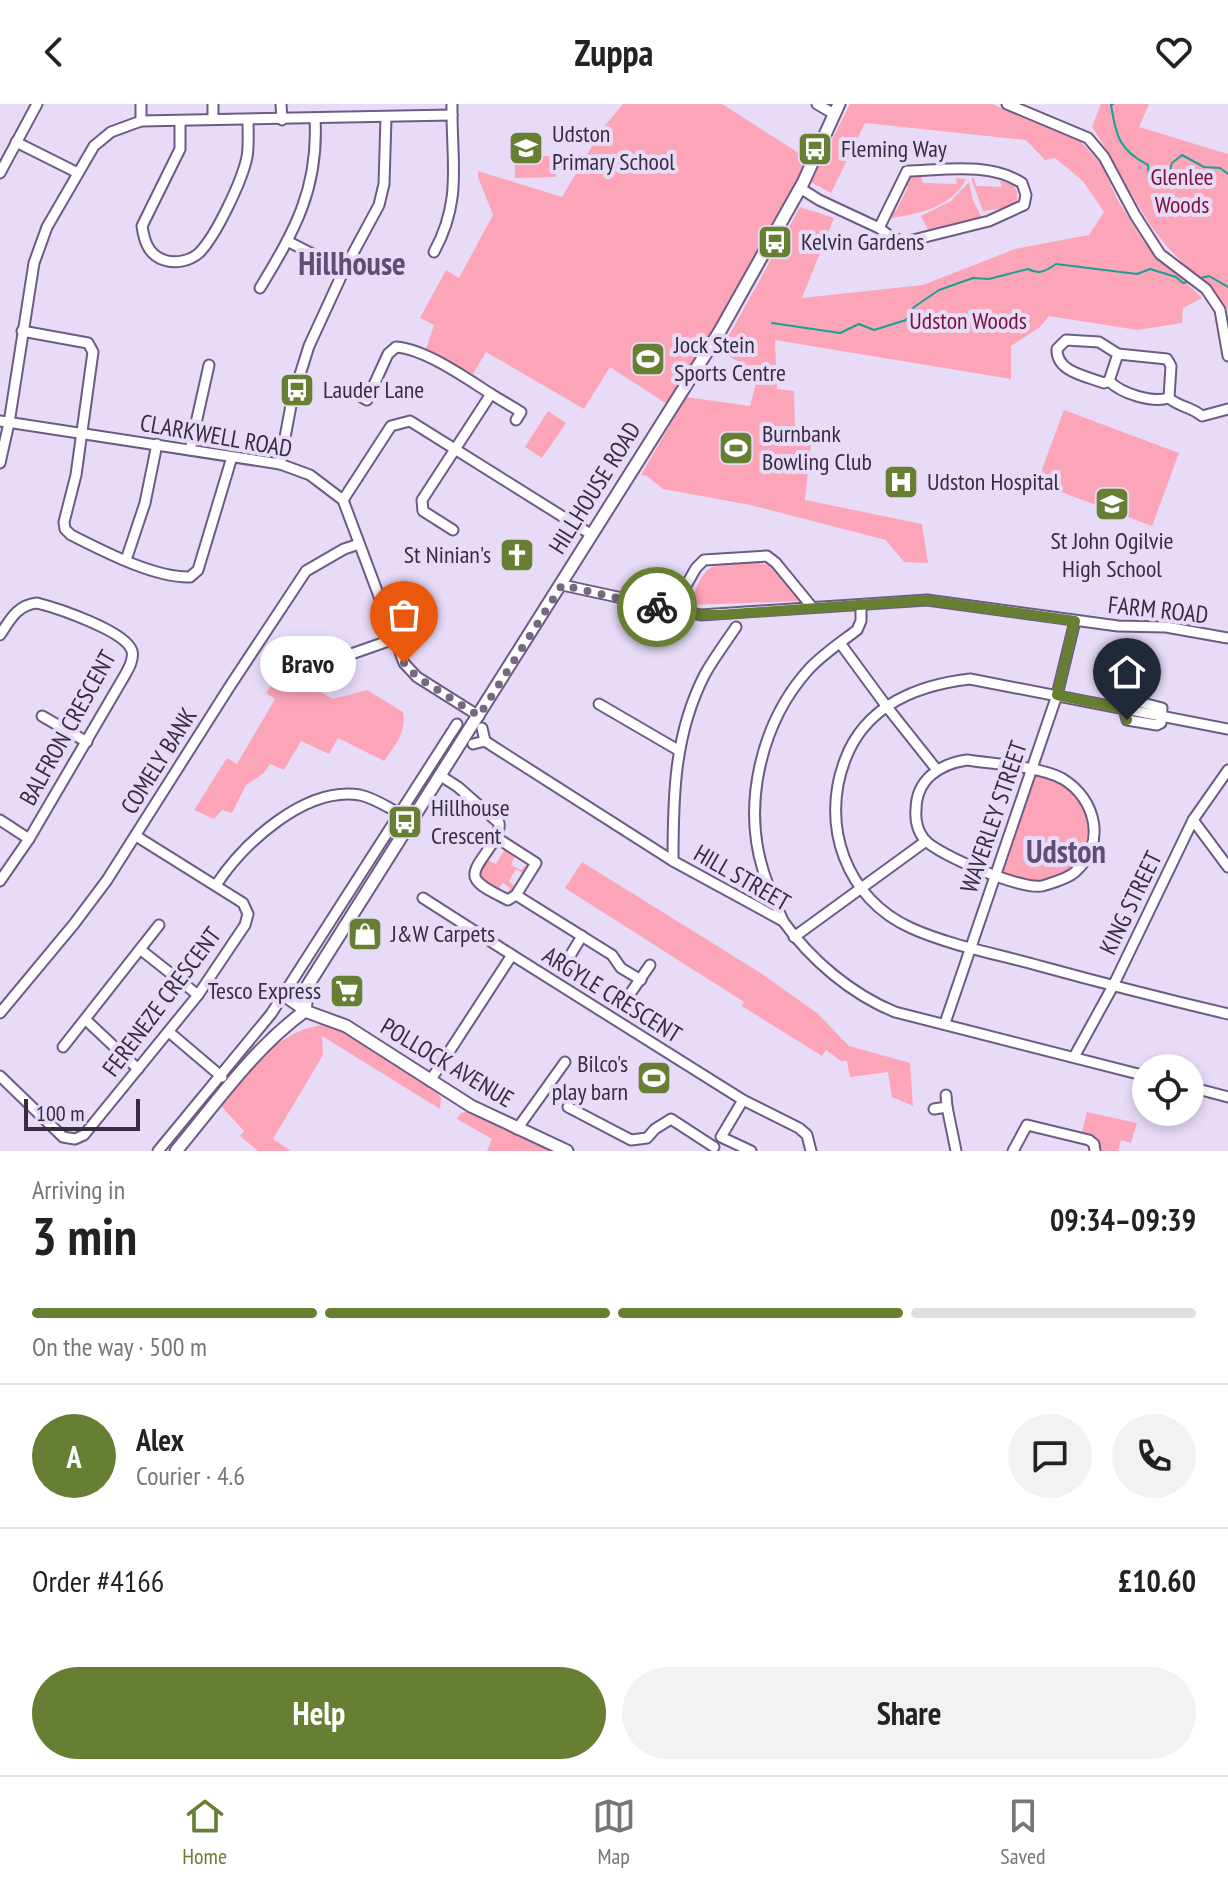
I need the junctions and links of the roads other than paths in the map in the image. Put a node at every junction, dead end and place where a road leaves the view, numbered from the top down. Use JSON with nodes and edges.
{"nodes":[{"id":1,"x":37,"y":104,"type":"edge"},
{"id":2,"x":141,"y":104,"type":"edge"},
{"id":3,"x":213,"y":104,"type":"edge"},
{"id":4,"x":281,"y":104,"type":"edge"},
{"id":5,"x":452,"y":104,"type":"edge"},
{"id":6,"x":817,"y":104,"type":"edge"},
{"id":7,"x":1010,"y":105,"type":"edge"},
{"id":8,"x":837,"y":109,"type":"edge"},
{"id":9,"x":452,"y":115,"type":"junction"},
{"id":10,"x":315,"y":118,"type":"junction"},
{"id":11,"x":386,"y":118,"type":"junction"},
{"id":12,"x":213,"y":119,"type":"junction"},
{"id":13,"x":248,"y":120,"type":"junction"},
{"id":14,"x":282,"y":120,"type":"junction"},
{"id":15,"x":141,"y":121,"type":"junction"},
{"id":16,"x":180,"y":121,"type":"junction"},
{"id":17,"x":16,"y":142,"type":"junction"},
{"id":18,"x":0,"y":173,"type":"edge"},
{"id":19,"x":78,"y":173,"type":"junction"},
{"id":20,"x":800,"y":188,"type":"junction"},
{"id":21,"x":879,"y":228,"type":"junction"},
{"id":22,"x":287,"y":241,"type":"junction"},
{"id":23,"x":434,"y":252,"type":"dead end"},
{"id":24,"x":344,"y":270,"type":"junction"},
{"id":25,"x":260,"y":288,"type":"dead end"},
{"id":26,"x":22,"y":331,"type":"junction"},
{"id":27,"x":1118,"y":354,"type":"junction"},
{"id":28,"x":1228,"y":356,"type":"edge"},
{"id":29,"x":209,"y":365,"type":"dead end"},
{"id":30,"x":1109,"y":381,"type":"junction"},
{"id":31,"x":491,"y":394,"type":"junction"},
{"id":32,"x":360,"y":396,"type":"dead end"},
{"id":33,"x":1169,"y":398,"type":"junction"},
{"id":34,"x":1228,"y":409,"type":"edge"},
{"id":35,"x":516,"y":420,"type":"dead end"},
{"id":36,"x":5,"y":422,"type":"edge"},
{"id":37,"x":82,"y":434,"type":"junction"},
{"id":38,"x":157,"y":444,"type":"junction"},
{"id":39,"x":455,"y":448,"type":"junction"},
{"id":40,"x":190,"y":450,"type":"junction"},
{"id":41,"x":232,"y":457,"type":"junction"},
{"id":42,"x":0,"y":463,"type":"edge"},
{"id":43,"x":280,"y":464,"type":"junction"},
{"id":44,"x":343,"y":500,"type":"junction"},
{"id":45,"x":453,"y":530,"type":"dead end"},
{"id":46,"x":592,"y":535,"type":"junction"},
{"id":47,"x":359,"y":544,"type":"junction"},
{"id":48,"x":126,"y":560,"type":"junction"},
{"id":49,"x":562,"y":585,"type":"junction"},
{"id":50,"x":861,"y":605,"type":"junction"},
{"id":51,"x":812,"y":607,"type":"junction"},
{"id":52,"x":672,"y":610,"type":"junction"},
{"id":53,"x":1075,"y":621,"type":"junction"},
{"id":54,"x":736,"y":627,"type":"dead end"},
{"id":55,"x":0,"y":635,"type":"edge"},
{"id":56,"x":1228,"y":638,"type":"edge"},
{"id":57,"x":394,"y":639,"type":"junction"},
{"id":58,"x":840,"y":643,"type":"junction"},
{"id":59,"x":340,"y":658,"type":"dead end"},
{"id":60,"x":1057,"y":695,"type":"junction"},
{"id":61,"x":599,"y":704,"type":"dead end"},
{"id":62,"x":887,"y":707,"type":"junction"},
{"id":63,"x":42,"y":716,"type":"dead end"},
{"id":64,"x":480,"y":722,"type":"junction"},
{"id":65,"x":457,"y":724,"type":"dead end"},
{"id":66,"x":1228,"y":729,"type":"edge"},
{"id":67,"x":485,"y":741,"type":"junction"},
{"id":68,"x":87,"y":742,"type":"junction"},
{"id":69,"x":473,"y":744,"type":"dead end"},
{"id":70,"x":678,"y":750,"type":"junction"},
{"id":71,"x":937,"y":770,"type":"junction"},
{"id":72,"x":1030,"y":770,"type":"junction"},
{"id":73,"x":1228,"y":770,"type":"edge"},
{"id":74,"x":441,"y":776,"type":"junction"},
{"id":75,"x":399,"y":813,"type":"junction"},
{"id":76,"x":0,"y":820,"type":"edge"},
{"id":77,"x":1193,"y":820,"type":"junction"},
{"id":78,"x":136,"y":836,"type":"junction"},
{"id":79,"x":497,"y":838,"type":"junction"},
{"id":80,"x":29,"y":839,"type":"junction"},
{"id":81,"x":926,"y":841,"type":"junction"},
{"id":82,"x":673,"y":861,"type":"junction"},
{"id":83,"x":1228,"y":867,"type":"edge"},
{"id":84,"x":996,"y":875,"type":"junction"},
{"id":85,"x":0,"y":881,"type":"edge"},
{"id":86,"x":216,"y":885,"type":"junction"},
{"id":87,"x":861,"y":888,"type":"junction"},
{"id":88,"x":516,"y":895,"type":"junction"},
{"id":89,"x":423,"y":898,"type":"dead end"},
{"id":90,"x":783,"y":921,"type":"junction"},
{"id":91,"x":159,"y":925,"type":"dead end"},
{"id":92,"x":582,"y":936,"type":"junction"},
{"id":93,"x":794,"y":937,"type":"junction"},
{"id":94,"x":971,"y":947,"type":"junction"},
{"id":95,"x":141,"y":950,"type":"junction"},
{"id":96,"x":512,"y":955,"type":"junction"},
{"id":97,"x":565,"y":964,"type":"dead end"},
{"id":98,"x":650,"y":965,"type":"dead end"},
{"id":99,"x":641,"y":980,"type":"junction"},
{"id":100,"x":1113,"y":986,"type":"junction"},
{"id":101,"x":198,"y":995,"type":"junction"},
{"id":102,"x":282,"y":995,"type":"junction"},
{"id":103,"x":623,"y":1004,"type":"dead end"},
{"id":104,"x":305,"y":1011,"type":"junction"},
{"id":105,"x":0,"y":1013,"type":"edge"},
{"id":106,"x":1228,"y":1014,"type":"edge"},
{"id":107,"x":86,"y":1020,"type":"junction"},
{"id":108,"x":945,"y":1023,"type":"junction"},
{"id":109,"x":169,"y":1032,"type":"junction"},
{"id":110,"x":63,"y":1047,"type":"dead end"},
{"id":111,"x":1074,"y":1057,"type":"junction"},
{"id":112,"x":565,"y":1062,"type":"dead end"},
{"id":113,"x":138,"y":1069,"type":"junction"},
{"id":114,"x":1132,"y":1072,"type":"edge"},
{"id":115,"x":0,"y":1076,"type":"edge"},
{"id":116,"x":222,"y":1077,"type":"junction"},
{"id":117,"x":430,"y":1081,"type":"junction"},
{"id":118,"x":1204,"y":1091,"type":"edge"},
{"id":119,"x":946,"y":1095,"type":"dead end"},
{"id":120,"x":1228,"y":1097,"type":"edge"},
{"id":121,"x":743,"y":1100,"type":"junction"},
{"id":122,"x":568,"y":1107,"type":"dead end"},
{"id":123,"x":947,"y":1107,"type":"junction"},
{"id":124,"x":934,"y":1109,"type":"dead end"},
{"id":125,"x":517,"y":1129,"type":"junction"},
{"id":126,"x":721,"y":1137,"type":"junction"},
{"id":127,"x":713,"y":1149,"type":"edge"},
{"id":128,"x":158,"y":1151,"type":"edge"},
{"id":129,"x":176,"y":1151,"type":"edge"},
{"id":130,"x":567,"y":1151,"type":"edge"},
{"id":131,"x":751,"y":1151,"type":"edge"},
{"id":132,"x":811,"y":1151,"type":"edge"},
{"id":133,"x":956,"y":1151,"type":"edge"},
{"id":134,"x":1013,"y":1151,"type":"edge"},
{"id":135,"x":1095,"y":1151,"type":"edge"}],
"edges":[{"from":1,"to":17,"type":"street"},
{"from":2,"to":15,"type":"street"},
{"from":3,"to":12,"type":"street"},
{"from":4,"to":14,"type":"street"},
{"from":5,"to":9,"type":"street"},
{"from":6,"to":8,"type":"street"},
{"from":7,"to":28,"type":"street"},
{"from":8,"to":20,"type":"street","name":"HILLHOUSE ROAD"},
{"from":9,"to":11,"type":"street"},
{"from":9,"to":23,"type":"street"},
{"from":10,"to":11,"type":"street"},
{"from":10,"to":14,"type":"street"},
{"from":10,"to":22,"type":"street"},
{"from":11,"to":24,"type":"street"},
{"from":12,"to":13,"type":"street"},
{"from":12,"to":16,"type":"street"},
{"from":13,"to":14,"type":"street"},
{"from":13,"to":16,"type":"street"},
{"from":15,"to":16,"type":"street"},
{"from":15,"to":19,"type":"street"},
{"from":17,"to":18,"type":"street"},
{"from":17,"to":19,"type":"street"},
{"from":19,"to":26,"type":"street"},
{"from":20,"to":21,"type":"street"},
{"from":20,"to":46,"type":"street","name":"HILLHOUSE ROAD"},
{"from":21,"to":21,"type":"street"},
{"from":22,"to":24,"type":"street"},
{"from":22,"to":25,"type":"street"},
{"from":24,"to":43,"type":"street"},
{"from":26,"to":36,"type":"street"},
{"from":26,"to":37,"type":"street"},
{"from":27,"to":30,"type":"street"},
{"from":27,"to":30,"type":"street"},
{"from":27,"to":33,"type":"street"},
{"from":29,"to":40,"type":"street"},
{"from":30,"to":33,"type":"street"},
{"from":31,"to":32,"type":"street"},
{"from":31,"to":35,"type":"street"},
{"from":31,"to":39,"type":"street"},
{"from":33,"to":34,"type":"street"},
{"from":36,"to":37,"type":"street","name":"CLARKWELL ROAD"},
{"from":36,"to":42,"type":"street"},
{"from":37,"to":38,"type":"street","name":"CLARKWELL ROAD"},
{"from":37,"to":48,"type":"street"},
{"from":38,"to":40,"type":"street","name":"CLARKWELL ROAD"},
{"from":38,"to":48,"type":"street"},
{"from":39,"to":44,"type":"street"},
{"from":39,"to":45,"type":"street"},
{"from":39,"to":46,"type":"street"},
{"from":40,"to":41,"type":"street","name":"CLARKWELL ROAD"},
{"from":41,"to":43,"type":"street","name":"CLARKWELL ROAD"},
{"from":41,"to":48,"type":"street"},
{"from":43,"to":44,"type":"street","name":"CLARKWELL ROAD"},
{"from":44,"to":47,"type":"street"},
{"from":46,"to":49,"type":"street","name":"HILLHOUSE ROAD"},
{"from":47,"to":57,"type":"street"},
{"from":47,"to":78,"type":"street","name":"COMELY BANK"},
{"from":49,"to":52,"type":"street","name":"FARM ROAD"},
{"from":49,"to":64,"type":"street","name":"HILLHOUSE ROAD"},
{"from":50,"to":51,"type":"street","name":"FARM ROAD"},
{"from":50,"to":53,"type":"street","name":"FARM ROAD"},
{"from":50,"to":58,"type":"street"},
{"from":51,"to":52,"type":"street","name":"FARM ROAD"},
{"from":51,"to":52,"type":"street"},
{"from":53,"to":56,"type":"street","name":"FARM ROAD"},
{"from":53,"to":60,"type":"street","name":"WAVERLEY STREET"},
{"from":54,"to":70,"type":"street"},
{"from":55,"to":68,"type":"street","name":"BALFRON CRESCENT"},
{"from":57,"to":59,"type":"street"},
{"from":57,"to":64,"type":"street"},
{"from":58,"to":62,"type":"street"},
{"from":58,"to":90,"type":"street"},
{"from":60,"to":62,"type":"street"},
{"from":60,"to":66,"type":"street"},
{"from":60,"to":72,"type":"street","name":"WAVERLEY STREET"},
{"from":61,"to":70,"type":"street"},
{"from":62,"to":71,"type":"street"},
{"from":62,"to":87,"type":"street"},
{"from":63,"to":68,"type":"street"},
{"from":64,"to":67,"type":"street"},
{"from":64,"to":74,"type":"street","name":"HILLHOUSE ROAD"},
{"from":65,"to":75,"type":"street"},
{"from":67,"to":69,"type":"street"},
{"from":67,"to":82,"type":"street","name":"HILL STREET"},
{"from":68,"to":80,"type":"street","name":"BALFRON CRESCENT"},
{"from":70,"to":82,"type":"street"},
{"from":71,"to":72,"type":"street"},
{"from":71,"to":81,"type":"street"},
{"from":72,"to":84,"type":"street","name":"WAVERLEY STREET"},
{"from":72,"to":84,"type":"street"},
{"from":73,"to":77,"type":"street","name":"KING STREET"},
{"from":74,"to":79,"type":"street"},
{"from":74,"to":104,"type":"street","name":"HILLHOUSE ROAD"},
{"from":75,"to":86,"type":"street"},
{"from":75,"to":102,"type":"street"},
{"from":76,"to":80,"type":"street"},
{"from":77,"to":83,"type":"street"},
{"from":77,"to":100,"type":"street","name":"KING STREET"},
{"from":78,"to":86,"type":"street","name":"FERENEZE CRESCENT"},
{"from":78,"to":105,"type":"street","name":"COMELY BANK"},
{"from":79,"to":88,"type":"street"},
{"from":79,"to":88,"type":"street"},
{"from":80,"to":85,"type":"street","name":"BALFRON CRESCENT"},
{"from":81,"to":84,"type":"street"},
{"from":81,"to":87,"type":"street"},
{"from":82,"to":90,"type":"street","name":"HILL STREET"},
{"from":84,"to":94,"type":"street","name":"WAVERLEY STREET"},
{"from":86,"to":101,"type":"street","name":"FERENEZE CRESCENT"},
{"from":87,"to":93,"type":"street"},
{"from":87,"to":94,"type":"street"},
{"from":88,"to":92,"type":"street"},
{"from":89,"to":96,"type":"street"},
{"from":90,"to":93,"type":"street","name":"HILL STREET"},
{"from":91,"to":95,"type":"street"},
{"from":92,"to":97,"type":"street"},
{"from":92,"to":99,"type":"street"},
{"from":93,"to":108,"type":"street","name":"HILL STREET"},
{"from":94,"to":100,"type":"street"},
{"from":94,"to":108,"type":"street","name":"WAVERLEY STREET"},
{"from":95,"to":101,"type":"street"},
{"from":95,"to":107,"type":"street"},
{"from":96,"to":117,"type":"street","name":"ARGYLE CRESCENT"},
{"from":96,"to":121,"type":"street","name":"ARGYLE CRESCENT"},
{"from":98,"to":99,"type":"street"},
{"from":99,"to":103,"type":"street"},
{"from":100,"to":106,"type":"street"},
{"from":100,"to":111,"type":"street","name":"KING STREET"},
{"from":101,"to":109,"type":"street","name":"FERENEZE CRESCENT"},
{"from":102,"to":104,"type":"street"},
{"from":102,"to":116,"type":"street"},
{"from":104,"to":117,"type":"street","name":"POLLOCK AVENUE"},
{"from":104,"to":129,"type":"street"},
{"from":107,"to":110,"type":"street"},
{"from":107,"to":113,"type":"street"},
{"from":108,"to":111,"type":"street","name":"HILL STREET"},
{"from":109,"to":113,"type":"street","name":"FERENEZE CRESCENT"},
{"from":109,"to":116,"type":"street"},
{"from":111,"to":114,"type":"street","name":"HILL STREET"},
{"from":112,"to":125,"type":"street"},
{"from":113,"to":115,"type":"street","name":"FERENEZE CRESCENT"},
{"from":116,"to":128,"type":"street"},
{"from":117,"to":125,"type":"street","name":"POLLOCK AVENUE"},
{"from":118,"to":120,"type":"street"},
{"from":119,"to":123,"type":"street"},
{"from":121,"to":126,"type":"street"},
{"from":121,"to":132,"type":"street","name":"ARGYLE CRESCENT"},
{"from":122,"to":127,"type":"street"},
{"from":123,"to":124,"type":"street"},
{"from":123,"to":133,"type":"street"},
{"from":125,"to":130,"type":"street","name":"POLLOCK AVENUE"},
{"from":126,"to":127,"type":"street"},
{"from":126,"to":131,"type":"street"},
{"from":134,"to":135,"type":"street"}]}
